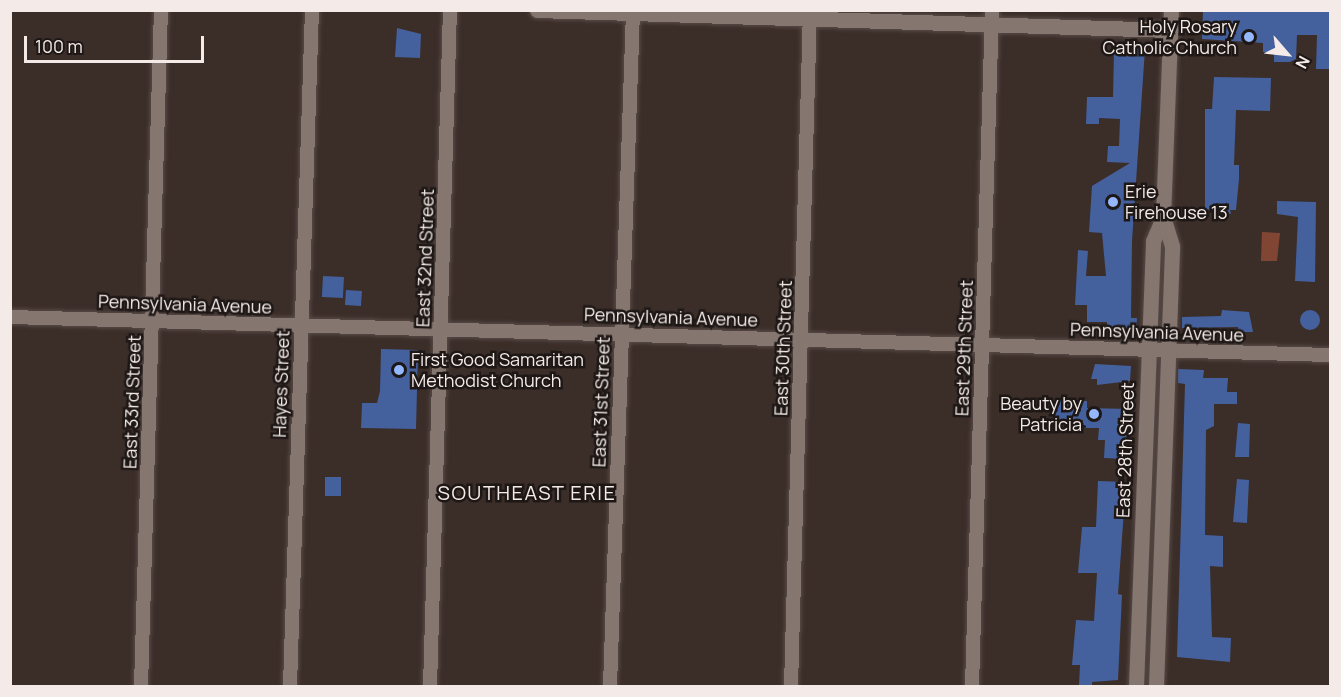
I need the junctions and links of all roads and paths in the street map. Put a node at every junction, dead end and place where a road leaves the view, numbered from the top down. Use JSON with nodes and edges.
{"nodes":[{"id":1,"x":161,"y":10,"type":"edge"},
{"id":2,"x":312,"y":10,"type":"edge"},
{"id":3,"x":450,"y":10,"type":"edge"},
{"id":4,"x":537,"y":10,"type":"edge"},
{"id":5,"x":1171,"y":10,"type":"edge"},
{"id":6,"x":632,"y":14,"type":"edge"},
{"id":7,"x":810,"y":14,"type":"edge"},
{"id":8,"x":992,"y":18,"type":"edge"},
{"id":9,"x":1171,"y":30,"type":"junction"},
{"id":10,"x":1163,"y":216,"type":"junction"},
{"id":11,"x":10,"y":317,"type":"edge"},
{"id":12,"x":153,"y":320,"type":"junction"},
{"id":13,"x":301,"y":325,"type":"junction"},
{"id":14,"x":441,"y":329,"type":"junction"},
{"id":15,"x":621,"y":333,"type":"junction"},
{"id":16,"x":801,"y":340,"type":"junction"},
{"id":17,"x":983,"y":345,"type":"junction"},
{"id":18,"x":1148,"y":350,"type":"junction"},
{"id":19,"x":1168,"y":350,"type":"junction"},
{"id":20,"x":1330,"y":355,"type":"edge"},
{"id":21,"x":141,"y":687,"type":"edge"},
{"id":22,"x":290,"y":687,"type":"edge"},
{"id":23,"x":430,"y":687,"type":"edge"},
{"id":24,"x":610,"y":687,"type":"edge"},
{"id":25,"x":791,"y":687,"type":"edge"},
{"id":26,"x":972,"y":687,"type":"edge"},
{"id":27,"x":1136,"y":687,"type":"edge"},
{"id":28,"x":1156,"y":687,"type":"edge"}],
"edges":[{"from":1,"to":12,"type":"street","name":"East 33rd Street"},
{"from":2,"to":13,"type":"street","name":"Hayes Street"},
{"from":3,"to":14,"type":"street","name":"East 32nd Street"},
{"from":4,"to":6,"type":"street"},
{"from":5,"to":9,"type":"street","name":"East 28th Street"},
{"from":6,"to":7,"type":"street"},
{"from":6,"to":15,"type":"street","name":"East 31st Street"},
{"from":7,"to":8,"type":"street"},
{"from":7,"to":16,"type":"street","name":"East 30th Street"},
{"from":8,"to":9,"type":"street"},
{"from":8,"to":17,"type":"street","name":"East 29th Street"},
{"from":9,"to":10,"type":"street","name":"East 28th Street"},
{"from":10,"to":18,"type":"street","name":"East 28th Street"},
{"from":10,"to":19,"type":"street","name":"East 28th Street"},
{"from":11,"to":12,"type":"street","name":"Pennsylvania Avenue"},
{"from":12,"to":13,"type":"street","name":"Pennsylvania Avenue"},
{"from":12,"to":21,"type":"street","name":"East 33rd Street"},
{"from":13,"to":14,"type":"street","name":"Pennsylvania Avenue"},
{"from":13,"to":22,"type":"street","name":"Hayes Street"},
{"from":14,"to":15,"type":"street","name":"Pennsylvania Avenue"},
{"from":14,"to":23,"type":"street","name":"East 32nd Street"},
{"from":15,"to":16,"type":"street","name":"Pennsylvania Avenue"},
{"from":15,"to":24,"type":"street","name":"East 31st Street"},
{"from":16,"to":17,"type":"street","name":"Pennsylvania Avenue"},
{"from":16,"to":25,"type":"street","name":"East 30th Street"},
{"from":17,"to":18,"type":"street","name":"Pennsylvania Avenue"},
{"from":17,"to":26,"type":"street","name":"East 29th Street"},
{"from":18,"to":19,"type":"street","name":"Pennsylvania Avenue"},
{"from":18,"to":27,"type":"street","name":"East 28th Street"},
{"from":19,"to":20,"type":"street","name":"Pennsylvania Avenue"},
{"from":19,"to":28,"type":"street","name":"East 28th Street"}]}
